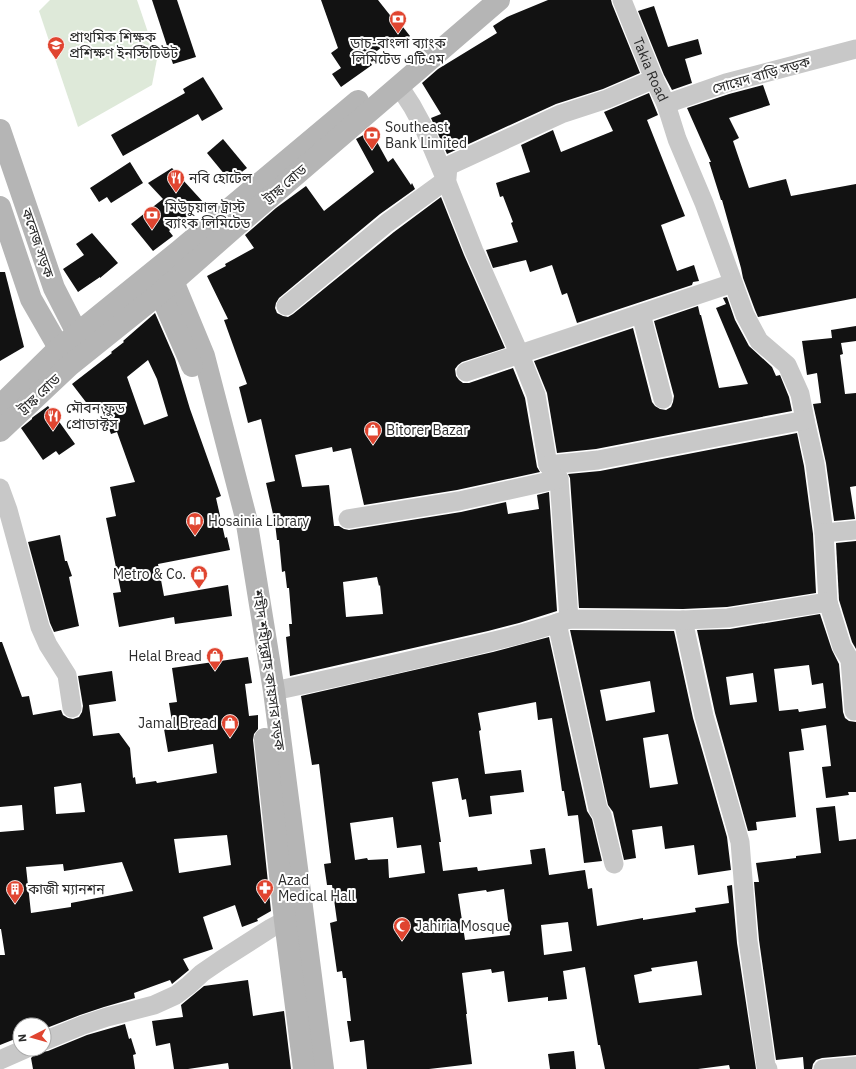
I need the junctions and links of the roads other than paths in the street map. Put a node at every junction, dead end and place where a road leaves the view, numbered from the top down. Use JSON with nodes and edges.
{"nodes":[{"id":1,"x":475,"y":0,"type":"edge"},
{"id":2,"x":499,"y":0,"type":"edge"},
{"id":3,"x":622,"y":0,"type":"edge"},
{"id":4,"x":856,"y":49,"type":"edge"},
{"id":5,"x":654,"y":79,"type":"junction"},
{"id":6,"x":399,"y":86,"type":"junction"},
{"id":7,"x":666,"y":104,"type":"junction"},
{"id":8,"x":0,"y":130,"type":"edge"},
{"id":9,"x":446,"y":180,"type":"junction"},
{"id":10,"x":0,"y":207,"type":"edge"},
{"id":11,"x":733,"y":283,"type":"junction"},
{"id":12,"x":166,"y":287,"type":"junction"},
{"id":13,"x":286,"y":306,"type":"dead end"},
{"id":14,"x":641,"y":314,"type":"junction"},
{"id":15,"x":83,"y":342,"type":"junction"},
{"id":16,"x":520,"y":355,"type":"junction"},
{"id":17,"x":64,"y":357,"type":"junction"},
{"id":18,"x":466,"y":372,"type":"dead end"},
{"id":19,"x":4,"y":395,"type":"edge"},
{"id":20,"x":663,"y":399,"type":"dead end"},
{"id":21,"x":805,"y":420,"type":"junction"},
{"id":22,"x":0,"y":432,"type":"edge"},
{"id":23,"x":554,"y":472,"type":"junction"},
{"id":24,"x":0,"y":488,"type":"edge"},
{"id":25,"x":348,"y":519,"type":"dead end"},
{"id":26,"x":856,"y":530,"type":"edge"},
{"id":27,"x":824,"y":533,"type":"junction"},
{"id":28,"x":828,"y":602,"type":"junction"},
{"id":29,"x":683,"y":620,"type":"junction"},
{"id":30,"x":563,"y":621,"type":"junction"},
{"id":31,"x":274,"y":691,"type":"junction"},
{"id":32,"x":72,"y":708,"type":"dead end"},
{"id":33,"x":854,"y":712,"type":"dead end"},
{"id":34,"x":614,"y":864,"type":"dead end"},
{"id":35,"x":293,"y":916,"type":"junction"},
{"id":36,"x":52,"y":1038,"type":"edge"},
{"id":37,"x":12,"y":1055,"type":"edge"},
{"id":38,"x":0,"y":1060,"type":"edge"},
{"id":39,"x":856,"y":1066,"type":"edge"},
{"id":40,"x":304,"y":1069,"type":"edge"},
{"id":41,"x":323,"y":1069,"type":"edge"},
{"id":42,"x":768,"y":1069,"type":"edge"},
{"id":43,"x":823,"y":1069,"type":"edge"}],
"edges":[{"from":1,"to":15,"type":"main road","name":"ট্রাঙ্ক রোড"},
{"from":2,"to":6,"type":"main road","name":"ট্রাঙ্ক রোড"},
{"from":3,"to":5,"type":"street","name":"Takia Road"},
{"from":4,"to":7,"type":"street","name":"সোয়েদ বাড়ি সড়ক"},
{"from":5,"to":7,"type":"street","name":"Takia Road"},
{"from":5,"to":9,"type":"street"},
{"from":6,"to":9,"type":"street"},
{"from":6,"to":12,"type":"main road","name":"ট্রাঙ্ক রোড"},
{"from":7,"to":11,"type":"street","name":"Takia Road"},
{"from":8,"to":15,"type":"main road","name":"কলেজ সড়ক"},
{"from":9,"to":13,"type":"street"},
{"from":9,"to":16,"type":"street"},
{"from":10,"to":17,"type":"main road","name":"কলেজ সড়ক"},
{"from":11,"to":14,"type":"street"},
{"from":11,"to":21,"type":"street","name":"Takia Road"},
{"from":12,"to":15,"type":"main road","name":"ট্রাঙ্ক রোড"},
{"from":12,"to":31,"type":"main road","name":"শহীদ শহীদুল্লাহ কায়সার সড়ক"},
{"from":12,"to":35,"type":"main road","name":"শহীদ শহীদুল্লাহ কায়সার সড়ক"},
{"from":14,"to":16,"type":"street"},
{"from":14,"to":20,"type":"street"},
{"from":15,"to":17,"type":"main road","name":"ট্রাঙ্ক রোড"},
{"from":16,"to":18,"type":"street"},
{"from":16,"to":23,"type":"street"},
{"from":17,"to":19,"type":"main road","name":"ট্রাঙ্ক রোড"},
{"from":17,"to":22,"type":"main road","name":"ট্রাঙ্ক রোড"},
{"from":21,"to":23,"type":"street"},
{"from":21,"to":27,"type":"street","name":"Takia Road"},
{"from":23,"to":25,"type":"street"},
{"from":23,"to":30,"type":"street"},
{"from":24,"to":32,"type":"street"},
{"from":26,"to":27,"type":"street"},
{"from":27,"to":28,"type":"street","name":"Takia Road"},
{"from":28,"to":29,"type":"street"},
{"from":28,"to":33,"type":"street","name":"Takia Road"},
{"from":29,"to":30,"type":"street"},
{"from":29,"to":42,"type":"street"},
{"from":30,"to":31,"type":"street"},
{"from":30,"to":34,"type":"street"},
{"from":31,"to":35,"type":"main road","name":"শহীদ শহীদুল্লাহ কায়সার সড়ক"},
{"from":35,"to":36,"type":"street"},
{"from":35,"to":40,"type":"main road","name":"শহীদ শহীদুল্লাহ কায়সার সড়ক"},
{"from":35,"to":41,"type":"main road","name":"শহীদ শহীদুল্লাহ কায়সার সড়ক"},
{"from":37,"to":38,"type":"street"},
{"from":39,"to":43,"type":"street"}]}
